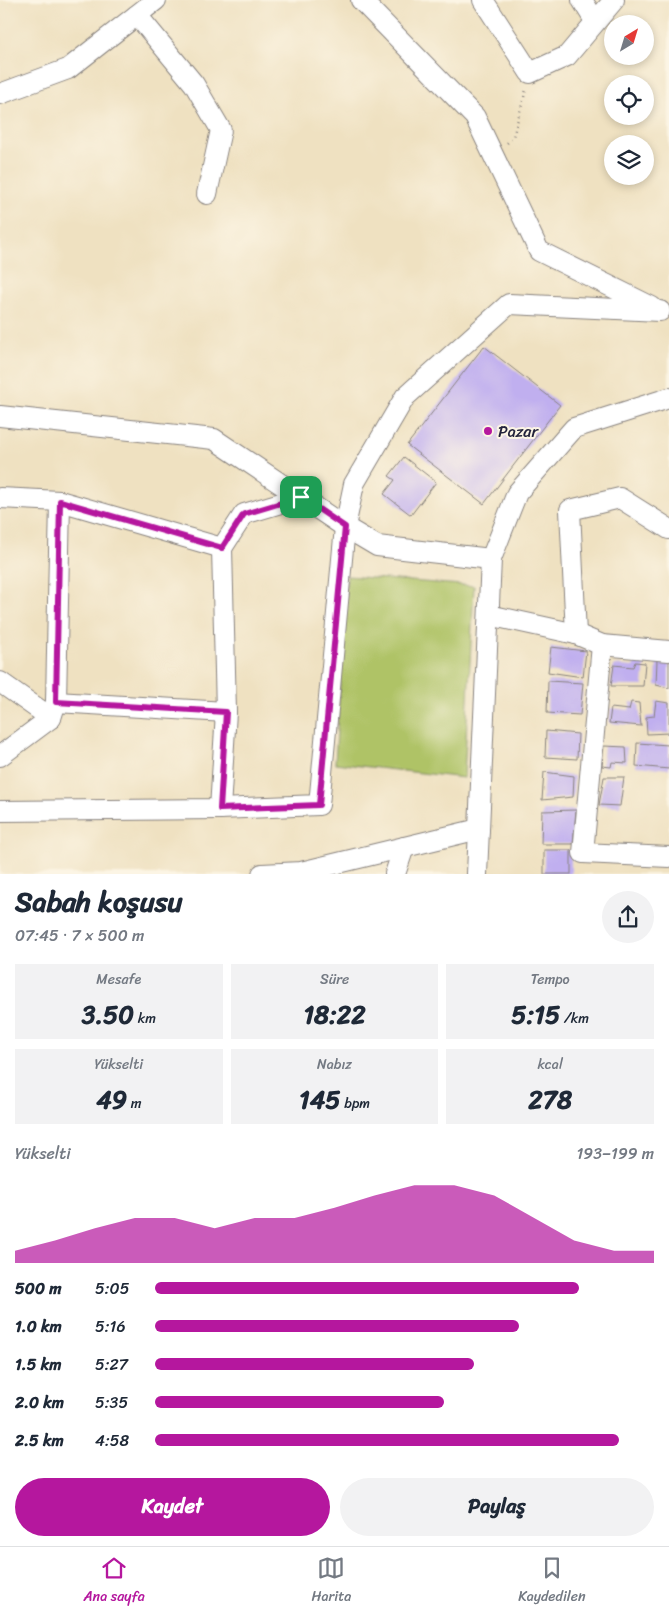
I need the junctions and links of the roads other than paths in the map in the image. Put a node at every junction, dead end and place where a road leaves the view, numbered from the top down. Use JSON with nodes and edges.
{"nodes":[{"id":1,"x":156,"y":0,"type":"edge"},
{"id":2,"x":361,"y":0,"type":"edge"},
{"id":3,"x":483,"y":0,"type":"edge"},
{"id":4,"x":582,"y":0,"type":"edge"},
{"id":5,"x":614,"y":0,"type":"edge"},
{"id":6,"x":137,"y":15,"type":"junction"},
{"id":7,"x":595,"y":21,"type":"junction"},
{"id":8,"x":0,"y":94,"type":"edge"},
{"id":9,"x":207,"y":194,"type":"dead end"},
{"id":10,"x":664,"y":313,"type":"edge"},
{"id":11,"x":669,"y":398,"type":"edge"},
{"id":12,"x":0,"y":416,"type":"edge"},
{"id":13,"x":301,"y":497,"type":"junction"},
{"id":14,"x":0,"y":498,"type":"edge"},
{"id":15,"x":60,"y":501,"type":"junction"},
{"id":16,"x":345,"y":527,"type":"junction"},
{"id":17,"x":669,"y":529,"type":"edge"},
{"id":18,"x":222,"y":548,"type":"junction"},
{"id":19,"x":491,"y":559,"type":"junction"},
{"id":20,"x":489,"y":615,"type":"junction"},
{"id":21,"x":576,"y":634,"type":"junction"},
{"id":22,"x":602,"y":644,"type":"junction"},
{"id":23,"x":669,"y":651,"type":"edge"},
{"id":24,"x":0,"y":682,"type":"edge"},
{"id":25,"x":53,"y":710,"type":"junction"},
{"id":26,"x":226,"y":712,"type":"junction"},
{"id":27,"x":0,"y":756,"type":"edge"},
{"id":28,"x":220,"y":809,"type":"junction"},
{"id":29,"x":0,"y":811,"type":"edge"},
{"id":30,"x":479,"y":829,"type":"junction"},
{"id":31,"x":404,"y":847,"type":"junction"},
{"id":32,"x":669,"y":857,"type":"edge"},
{"id":33,"x":262,"y":874,"type":"edge"},
{"id":34,"x":396,"y":874,"type":"edge"},
{"id":35,"x":477,"y":874,"type":"edge"}],
"edges":[{"from":1,"to":6,"type":"street"},
{"from":2,"to":10,"type":"street"},
{"from":3,"to":7,"type":"street"},
{"from":4,"to":7,"type":"street"},
{"from":5,"to":7,"type":"street"},
{"from":6,"to":8,"type":"street"},
{"from":6,"to":9,"type":"street"},
{"from":10,"to":16,"type":"street"},
{"from":11,"to":19,"type":"street"},
{"from":12,"to":13,"type":"street"},
{"from":13,"to":16,"type":"street"},
{"from":13,"to":18,"type":"street"},
{"from":14,"to":15,"type":"street"},
{"from":15,"to":18,"type":"street"},
{"from":15,"to":25,"type":"street"},
{"from":16,"to":19,"type":"street"},
{"from":16,"to":28,"type":"street"},
{"from":17,"to":21,"type":"street"},
{"from":18,"to":26,"type":"street"},
{"from":19,"to":20,"type":"street"},
{"from":20,"to":21,"type":"street"},
{"from":20,"to":30,"type":"street"},
{"from":21,"to":22,"type":"street"},
{"from":22,"to":23,"type":"street"},
{"from":22,"to":32,"type":"street"},
{"from":24,"to":25,"type":"street"},
{"from":25,"to":26,"type":"street"},
{"from":25,"to":27,"type":"street"},
{"from":26,"to":28,"type":"street"},
{"from":28,"to":29,"type":"street"},
{"from":30,"to":31,"type":"street"},
{"from":30,"to":35,"type":"street"},
{"from":31,"to":33,"type":"street"},
{"from":31,"to":34,"type":"street"}]}
